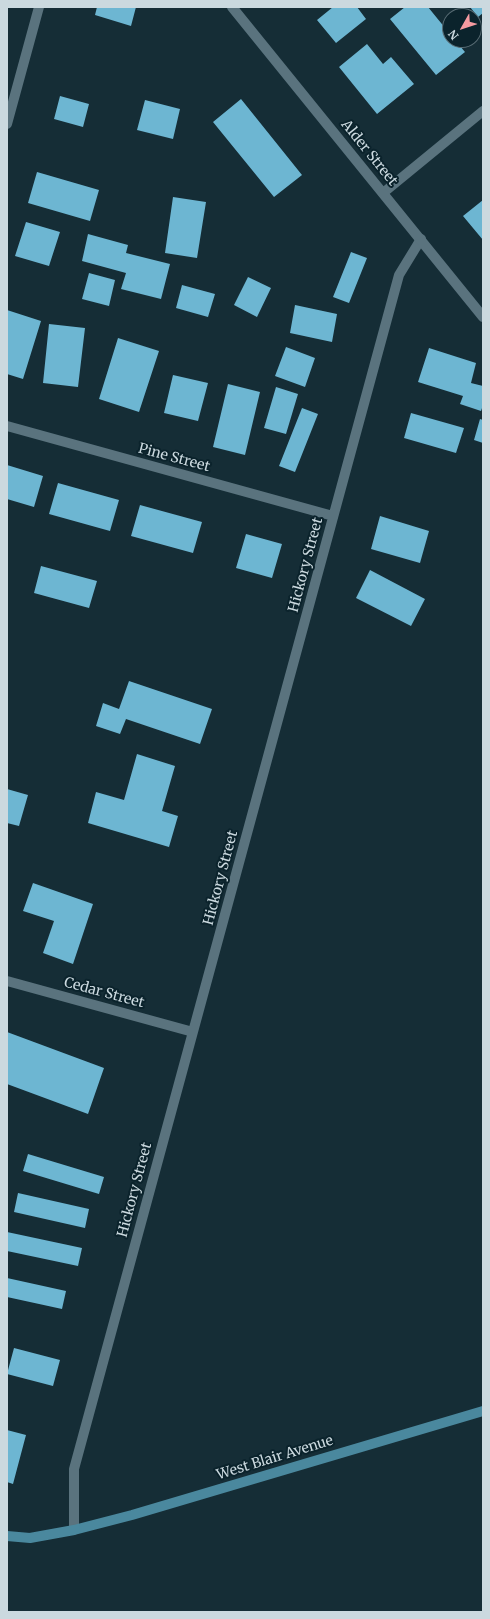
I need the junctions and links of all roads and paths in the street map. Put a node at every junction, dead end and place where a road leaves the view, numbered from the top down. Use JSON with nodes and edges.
{"nodes":[{"id":1,"x":39,"y":7,"type":"edge"},
{"id":2,"x":232,"y":7,"type":"edge"},
{"id":3,"x":483,"y":111,"type":"edge"},
{"id":4,"x":7,"y":124,"type":"edge"},
{"id":5,"x":383,"y":193,"type":"junction"},
{"id":6,"x":421,"y":239,"type":"junction"},
{"id":7,"x":483,"y":317,"type":"edge"},
{"id":8,"x":7,"y":426,"type":"edge"},
{"id":9,"x":333,"y":516,"type":"junction"},
{"id":10,"x":7,"y":981,"type":"edge"},
{"id":11,"x":193,"y":1032,"type":"junction"},
{"id":12,"x":483,"y":1411,"type":"edge"},
{"id":13,"x":74,"y":1530,"type":"junction"},
{"id":14,"x":7,"y":1536,"type":"edge"}],
"edges":[{"from":1,"to":4,"type":"street"},
{"from":2,"to":5,"type":"street","name":"Alder Street"},
{"from":3,"to":5,"type":"street"},
{"from":5,"to":6,"type":"street","name":"Alder Street"},
{"from":6,"to":7,"type":"street","name":"Alder Street"},
{"from":6,"to":9,"type":"street","name":"Hickory Street"},
{"from":8,"to":9,"type":"street","name":"Pine Street"},
{"from":9,"to":11,"type":"street","name":"Hickory Street"},
{"from":10,"to":11,"type":"street","name":"Cedar Street"},
{"from":11,"to":13,"type":"street","name":"Hickory Street"},
{"from":12,"to":13,"type":"main road","name":"West Blair Avenue"},
{"from":13,"to":14,"type":"main road","name":"West Blair Avenue"}]}
